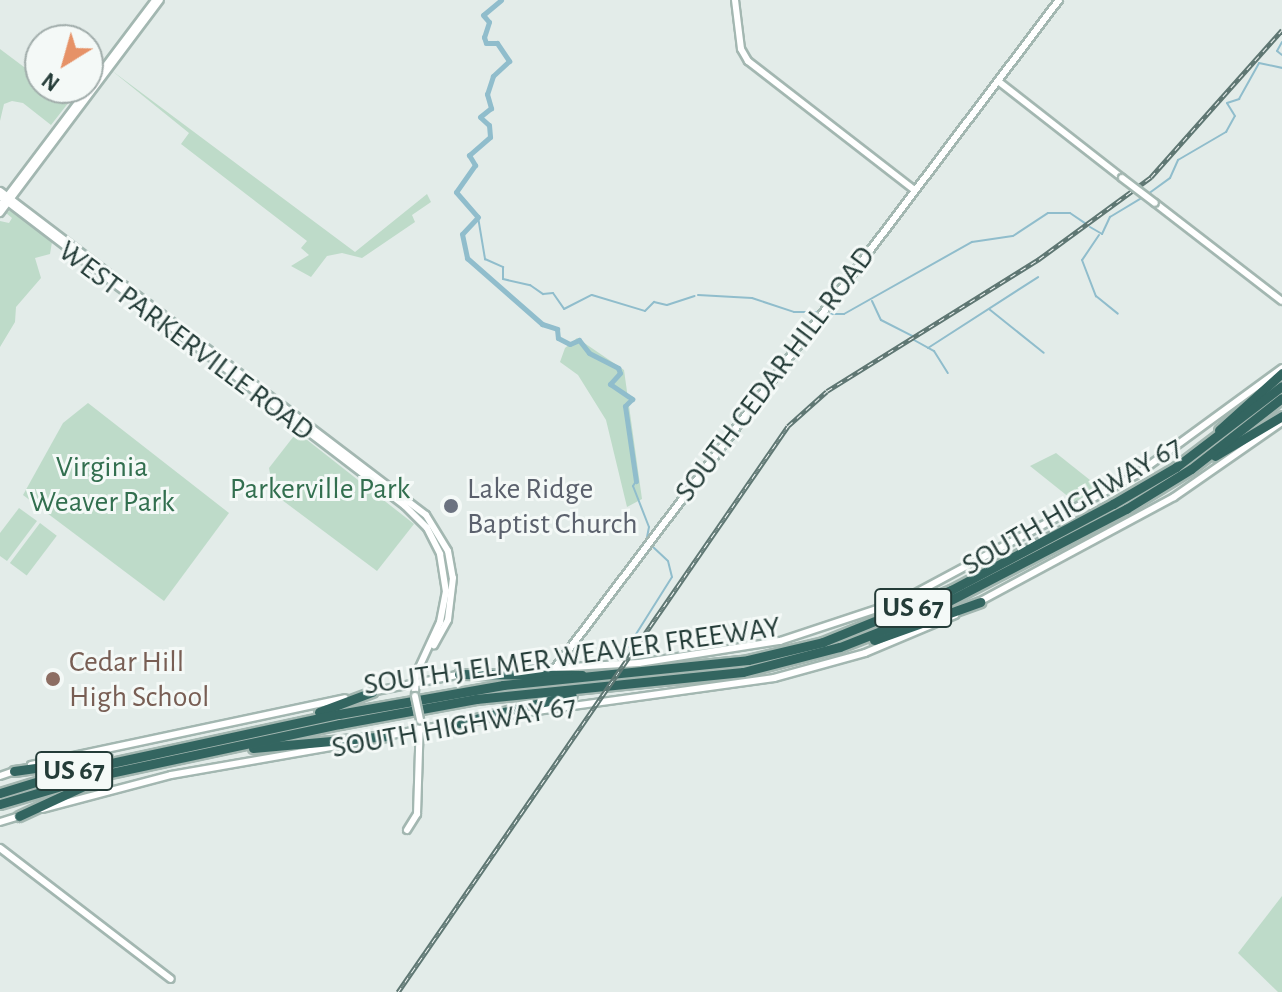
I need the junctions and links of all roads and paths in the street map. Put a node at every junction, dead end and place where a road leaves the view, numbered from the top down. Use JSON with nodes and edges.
{"nodes":[{"id":1,"x":158,"y":0,"type":"edge"},
{"id":2,"x":735,"y":0,"type":"edge"},
{"id":3,"x":1059,"y":0,"type":"edge"},
{"id":4,"x":998,"y":81,"type":"junction"},
{"id":5,"x":913,"y":189,"type":"junction"},
{"id":6,"x":4,"y":199,"type":"edge"},
{"id":7,"x":0,"y":213,"type":"edge"},
{"id":8,"x":1282,"y":301,"type":"edge"},
{"id":9,"x":1282,"y":370,"type":"edge"},
{"id":10,"x":237,"y":379,"type":"junction"},
{"id":11,"x":1282,"y":386,"type":"edge"},
{"id":12,"x":265,"y":390,"type":"junction"},
{"id":13,"x":1282,"y":398,"type":"edge"},
{"id":14,"x":1282,"y":419,"type":"edge"},
{"id":15,"x":291,"y":420,"type":"junction"},
{"id":16,"x":317,"y":430,"type":"junction"},
{"id":17,"x":1176,"y":467,"type":"junction"},
{"id":18,"x":1191,"y":469,"type":"junction"},
{"id":19,"x":408,"y":503,"type":"junction"},
{"id":20,"x":980,"y":602,"type":"junction"},
{"id":21,"x":840,"y":647,"type":"junction"},
{"id":22,"x":555,"y":668,"type":"junction"},
{"id":23,"x":459,"y":674,"type":"junction"},
{"id":24,"x":625,"y":676,"type":"junction"},
{"id":25,"x":414,"y":683,"type":"junction"},
{"id":26,"x":597,"y":689,"type":"junction"},
{"id":27,"x":372,"y":692,"type":"junction"},
{"id":28,"x":459,"y":723,"type":"junction"},
{"id":29,"x":431,"y":727,"type":"junction"},
{"id":30,"x":422,"y":729,"type":"junction"},
{"id":31,"x":413,"y":730,"type":"junction"},
{"id":32,"x":387,"y":736,"type":"junction"},
{"id":33,"x":231,"y":738,"type":"junction"},
{"id":34,"x":421,"y":748,"type":"junction"},
{"id":35,"x":150,"y":755,"type":"junction"},
{"id":36,"x":195,"y":755,"type":"junction"},
{"id":37,"x":125,"y":769,"type":"junction"},
{"id":38,"x":14,"y":771,"type":"junction"},
{"id":39,"x":0,"y":776,"type":"edge"},
{"id":40,"x":0,"y":793,"type":"edge"},
{"id":41,"x":0,"y":804,"type":"edge"},
{"id":42,"x":417,"y":814,"type":"junction"},
{"id":43,"x":19,"y":816,"type":"junction"},
{"id":44,"x":425,"y":820,"type":"dead end"},
{"id":45,"x":0,"y":822,"type":"edge"},
{"id":46,"x":407,"y":830,"type":"dead end"},
{"id":47,"x":1,"y":848,"type":"edge"},
{"id":48,"x":171,"y":979,"type":"dead end"}],
"edges":[{"from":1,"to":6,"type":"main road"},
{"from":2,"to":5,"type":"main road"},
{"from":3,"to":4,"type":"main road","name":"SOUTH CEDAR HILL ROAD"},
{"from":4,"to":5,"type":"main road","name":"SOUTH CEDAR HILL ROAD"},
{"from":4,"to":8,"type":"main road","bridge":true},
{"from":5,"to":22,"type":"main road","name":"SOUTH CEDAR HILL ROAD"},
{"from":6,"to":7,"type":"main road"},
{"from":6,"to":10,"type":"main road","name":"WEST PARKERVILLE ROAD"},
{"from":6,"to":12,"type":"main road","name":"WEST PARKERVILLE ROAD"},
{"from":9,"to":17,"type":"highway"},
{"from":9,"to":22,"type":"main road","name":"SOUTH HIGHWAY 67"},
{"from":10,"to":12,"type":"main road"},
{"from":10,"to":15,"type":"main road","name":"WEST PARKERVILLE ROAD"},
{"from":11,"to":17,"type":"highway","name":"SOUTH J ELMER WEAVER FREEWAY","number":"US 67"},
{"from":12,"to":16,"type":"main road","name":"WEST PARKERVILLE ROAD"},
{"from":13,"to":18,"type":"highway","name":"SOUTH J ELMER WEAVER FREEWAY","number":"US 67"},
{"from":14,"to":18,"type":"highway"},
{"from":14,"to":20,"type":"main road","name":"SOUTH HIGHWAY 67"},
{"from":15,"to":16,"type":"main road"},
{"from":15,"to":19,"type":"main road","name":"WEST PARKERVILLE ROAD"},
{"from":16,"to":19,"type":"main road","name":"WEST PARKERVILLE ROAD"},
{"from":17,"to":24,"type":"highway","name":"SOUTH J ELMER WEAVER FREEWAY","number":"US 67"},
{"from":18,"to":21,"type":"highway","name":"SOUTH J ELMER WEAVER FREEWAY","number":"US 67"},
{"from":19,"to":25,"type":"main road","name":"WEST PARKERVILLE ROAD"},
{"from":20,"to":21,"type":"highway"},
{"from":20,"to":28,"type":"main road","name":"SOUTH HIGHWAY 67"},
{"from":21,"to":26,"type":"highway","name":"SOUTH J ELMER WEAVER FREEWAY","number":"US 67"},
{"from":22,"to":23,"type":"main road","name":"SOUTH HIGHWAY 67"},
{"from":23,"to":24,"type":"highway"},
{"from":23,"to":25,"type":"main road","name":"SOUTH HIGHWAY 67"},
{"from":24,"to":33,"type":"highway","name":"SOUTH J ELMER WEAVER FREEWAY","number":"US 67"},
{"from":25,"to":27,"type":"main road","name":"SOUTH HIGHWAY 67"},
{"from":25,"to":30,"type":"main road","bridge":true},
{"from":26,"to":28,"type":"highway"},
{"from":26,"to":36,"type":"highway","name":"SOUTH J ELMER WEAVER FREEWAY","number":"US 67"},
{"from":27,"to":33,"type":"highway"},
{"from":27,"to":38,"type":"main road","name":"SOUTH HIGHWAY 67"},
{"from":28,"to":29,"type":"main road","name":"SOUTH HIGHWAY 67"},
{"from":29,"to":30,"type":"main road","name":"SOUTH HIGHWAY 67"},
{"from":29,"to":34,"type":"main road"},
{"from":30,"to":31,"type":"main road","name":"SOUTH HIGHWAY 67"},
{"from":30,"to":34,"type":"main road"},
{"from":31,"to":32,"type":"main road","name":"SOUTH HIGHWAY 67"},
{"from":31,"to":34,"type":"main road"},
{"from":32,"to":36,"type":"highway"},
{"from":32,"to":43,"type":"main road","name":"SOUTH HIGHWAY 67"},
{"from":33,"to":35,"type":"highway","name":"SOUTH J ELMER WEAVER FREEWAY","number":"US 67"},
{"from":34,"to":42,"type":"main road"},
{"from":35,"to":38,"type":"highway"},
{"from":35,"to":40,"type":"highway","name":"SOUTH J ELMER WEAVER FREEWAY","number":"US 67"},
{"from":36,"to":37,"type":"highway","name":"SOUTH J ELMER WEAVER FREEWAY","number":"US 67"},
{"from":37,"to":41,"type":"highway","name":"SOUTH J ELMER WEAVER FREEWAY","number":"US 67"},
{"from":37,"to":43,"type":"highway"},
{"from":38,"to":39,"type":"main road","name":"SOUTH HIGHWAY 67"},
{"from":42,"to":44,"type":"main road"},
{"from":42,"to":46,"type":"main road"},
{"from":43,"to":45,"type":"main road","name":"SOUTH HIGHWAY 67"},
{"from":47,"to":48,"type":"main road"}]}
